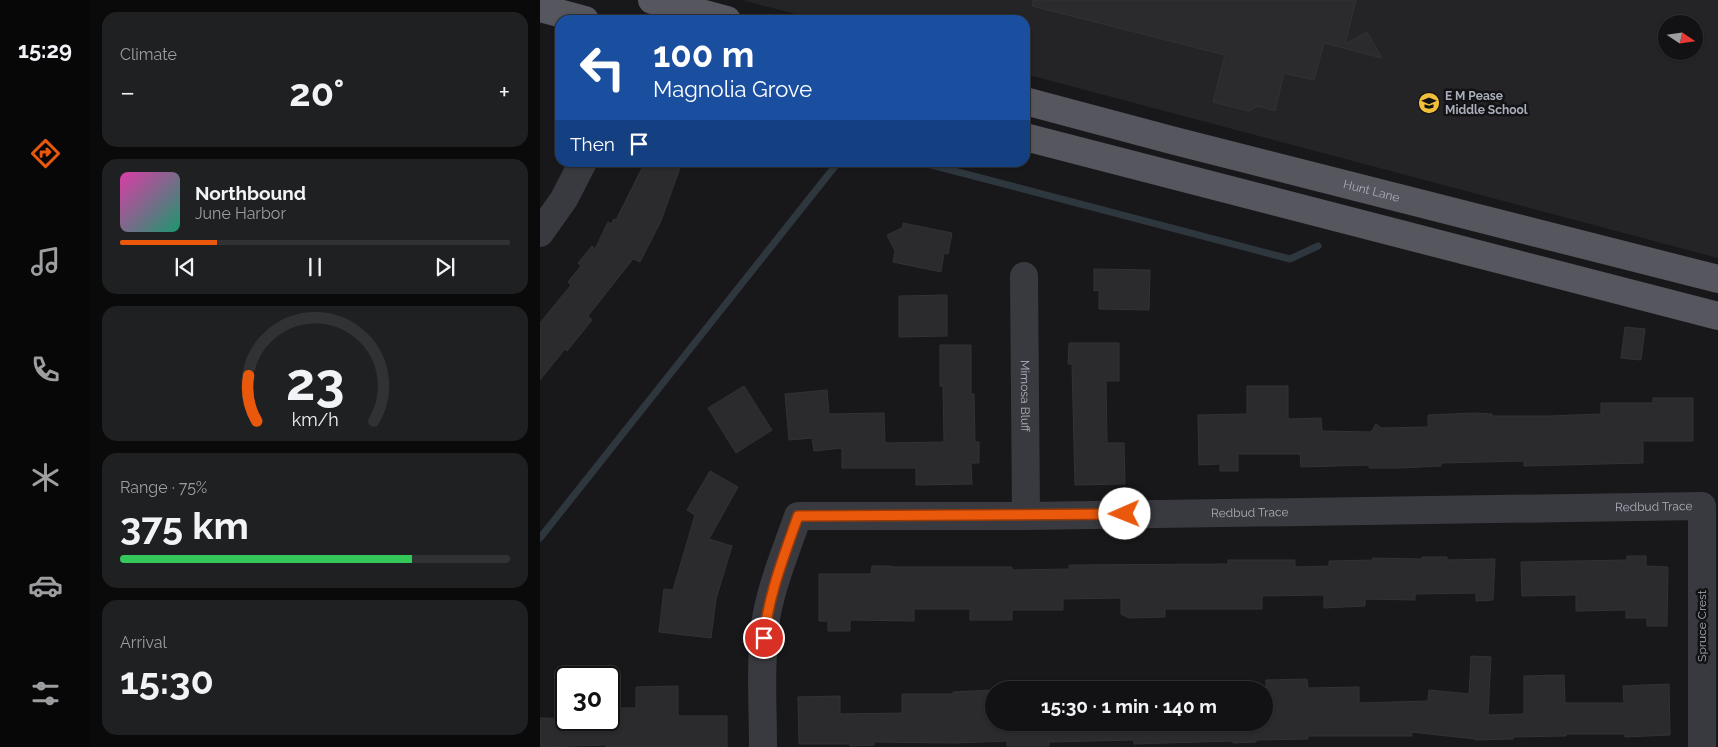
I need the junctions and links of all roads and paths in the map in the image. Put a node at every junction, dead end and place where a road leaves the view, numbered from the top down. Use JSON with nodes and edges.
{"nodes":[{"id":1,"x":540,"y":8,"type":"edge"},
{"id":2,"x":658,"y":8,"type":"edge"},
{"id":3,"x":566,"y":15,"type":"edge"},
{"id":4,"x":698,"y":15,"type":"edge"},
{"id":5,"x":1030,"y":101,"type":"edge"},
{"id":6,"x":1030,"y":138,"type":"edge"},
{"id":7,"x":1175,"y":141,"type":"junction"},
{"id":8,"x":578,"y":167,"type":"edge"},
{"id":9,"x":1166,"y":175,"type":"junction"},
{"id":10,"x":552,"y":195,"type":"edge"},
{"id":11,"x":540,"y":233,"type":"edge"},
{"id":12,"x":1024,"y":276,"type":"dead end"},
{"id":13,"x":1706,"y":276,"type":"edge"},
{"id":14,"x":1684,"y":307,"type":"junction"},
{"id":15,"x":1718,"y":316,"type":"edge"},
{"id":16,"x":1702,"y":506,"type":"joint"},
{"id":17,"x":1026,"y":516,"type":"junction"},
{"id":18,"x":764,"y":747,"type":"edge"},
{"id":19,"x":1702,"y":747,"type":"edge"}],
"edges":[{"from":1,"to":3,"type":"main road"},
{"from":2,"to":4,"type":"main road"},
{"from":5,"to":7,"type":"main road","name":"Hunt Lane"},
{"from":6,"to":9,"type":"main road"},
{"from":7,"to":9,"type":"main road"},
{"from":7,"to":13,"type":"main road","name":"Hunt Lane"},
{"from":8,"to":10,"type":"street"},
{"from":9,"to":14,"type":"main road"},
{"from":10,"to":11,"type":"street"},
{"from":12,"to":17,"type":"street","name":"Mimosa Bluff"},
{"from":13,"to":14,"type":"main road"},
{"from":14,"to":15,"type":"main road"},
{"from":16,"to":17,"type":"street","name":"Redbud Trace"},
{"from":16,"to":19,"type":"street","name":"Spruce Crest"},
{"from":17,"to":18,"type":"street","name":"Redbud Trace"}]}
